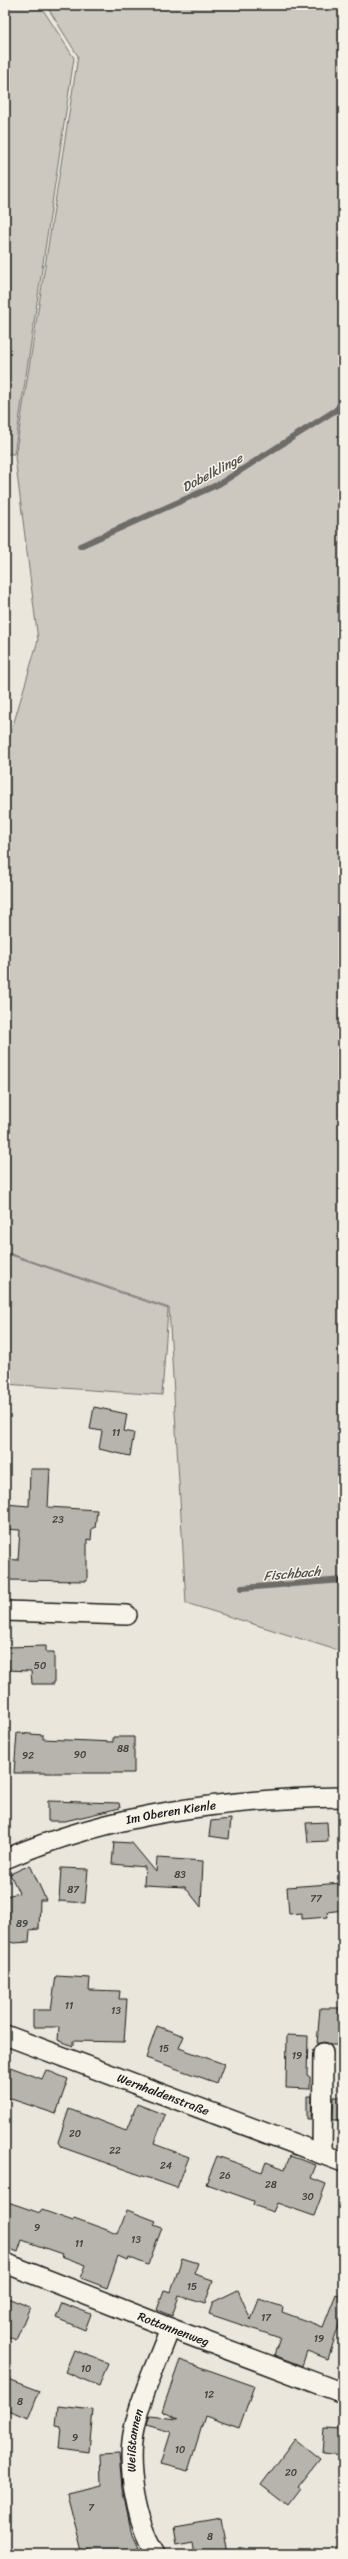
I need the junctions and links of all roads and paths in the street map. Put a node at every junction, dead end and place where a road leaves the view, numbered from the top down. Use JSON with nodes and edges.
{"nodes":[{"id":1,"x":5,"y":1611,"type":"edge"},
{"id":2,"x":128,"y":1615,"type":"dead end"},
{"id":3,"x":343,"y":1797,"type":"edge"},
{"id":4,"x":5,"y":1859,"type":"edge"},
{"id":5,"x":5,"y":2035,"type":"edge"},
{"id":6,"x":323,"y":2053,"type":"dead end"},
{"id":7,"x":322,"y":2154,"type":"junction"},
{"id":8,"x":343,"y":2162,"type":"edge"},
{"id":9,"x":5,"y":2263,"type":"edge"},
{"id":10,"x":170,"y":2328,"type":"junction"},
{"id":11,"x":343,"y":2393,"type":"edge"},
{"id":12,"x":156,"y":2554,"type":"edge"}],
"edges":[{"from":1,"to":2,"type":"street"},
{"from":3,"to":4,"type":"street","name":"Im Oberen Kienle"},
{"from":5,"to":7,"type":"street","name":"Wernhaldenstraße"},
{"from":6,"to":7,"type":"street"},
{"from":7,"to":8,"type":"street","name":"Wernhaldenstraße"},
{"from":9,"to":10,"type":"street","name":"Rottannenweg"},
{"from":10,"to":11,"type":"street","name":"Rottannenweg"},
{"from":10,"to":12,"type":"street","name":"Weißtannen"}]}
